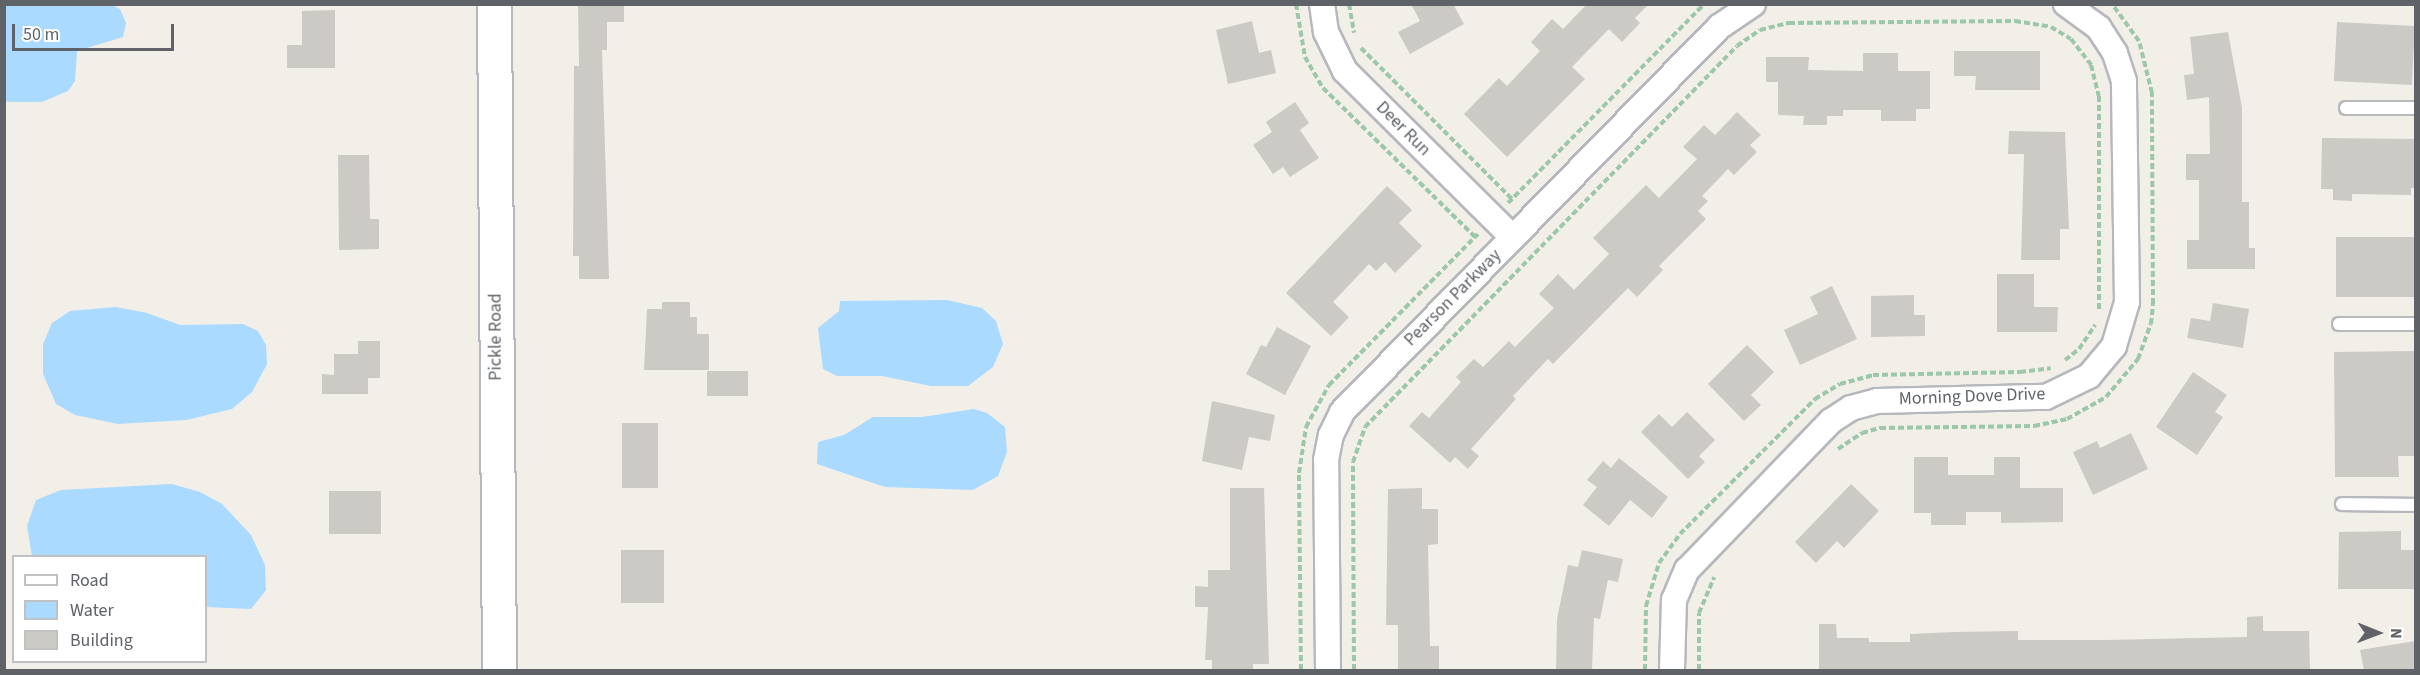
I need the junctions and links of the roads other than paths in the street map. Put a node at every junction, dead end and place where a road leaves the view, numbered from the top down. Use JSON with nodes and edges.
{"nodes":[{"id":1,"x":494,"y":4,"type":"edge"},
{"id":2,"x":1322,"y":4,"type":"edge"},
{"id":3,"x":1753,"y":4,"type":"edge"},
{"id":4,"x":2066,"y":4,"type":"edge"},
{"id":5,"x":2346,"y":108,"type":"dead end"},
{"id":6,"x":2415,"y":108,"type":"edge"},
{"id":7,"x":1512,"y":237,"type":"junction"},
{"id":8,"x":2339,"y":324,"type":"dead end"},
{"id":9,"x":2415,"y":324,"type":"edge"},
{"id":10,"x":2342,"y":504,"type":"dead end"},
{"id":11,"x":2415,"y":505,"type":"edge"},
{"id":12,"x":499,"y":670,"type":"edge"},
{"id":13,"x":1328,"y":670,"type":"edge"},
{"id":14,"x":1672,"y":670,"type":"edge"}],
"edges":[{"from":1,"to":12,"type":"street","name":"Pickle Road"},
{"from":2,"to":7,"type":"street","name":"Deer Run"},
{"from":3,"to":7,"type":"street","name":"Pearson Parkway"},
{"from":4,"to":14,"type":"street","name":"Morning Dove Drive"},
{"from":5,"to":6,"type":"lane"},
{"from":7,"to":13,"type":"street","name":"Pearson Parkway"},
{"from":8,"to":9,"type":"lane"},
{"from":10,"to":11,"type":"lane"}]}
